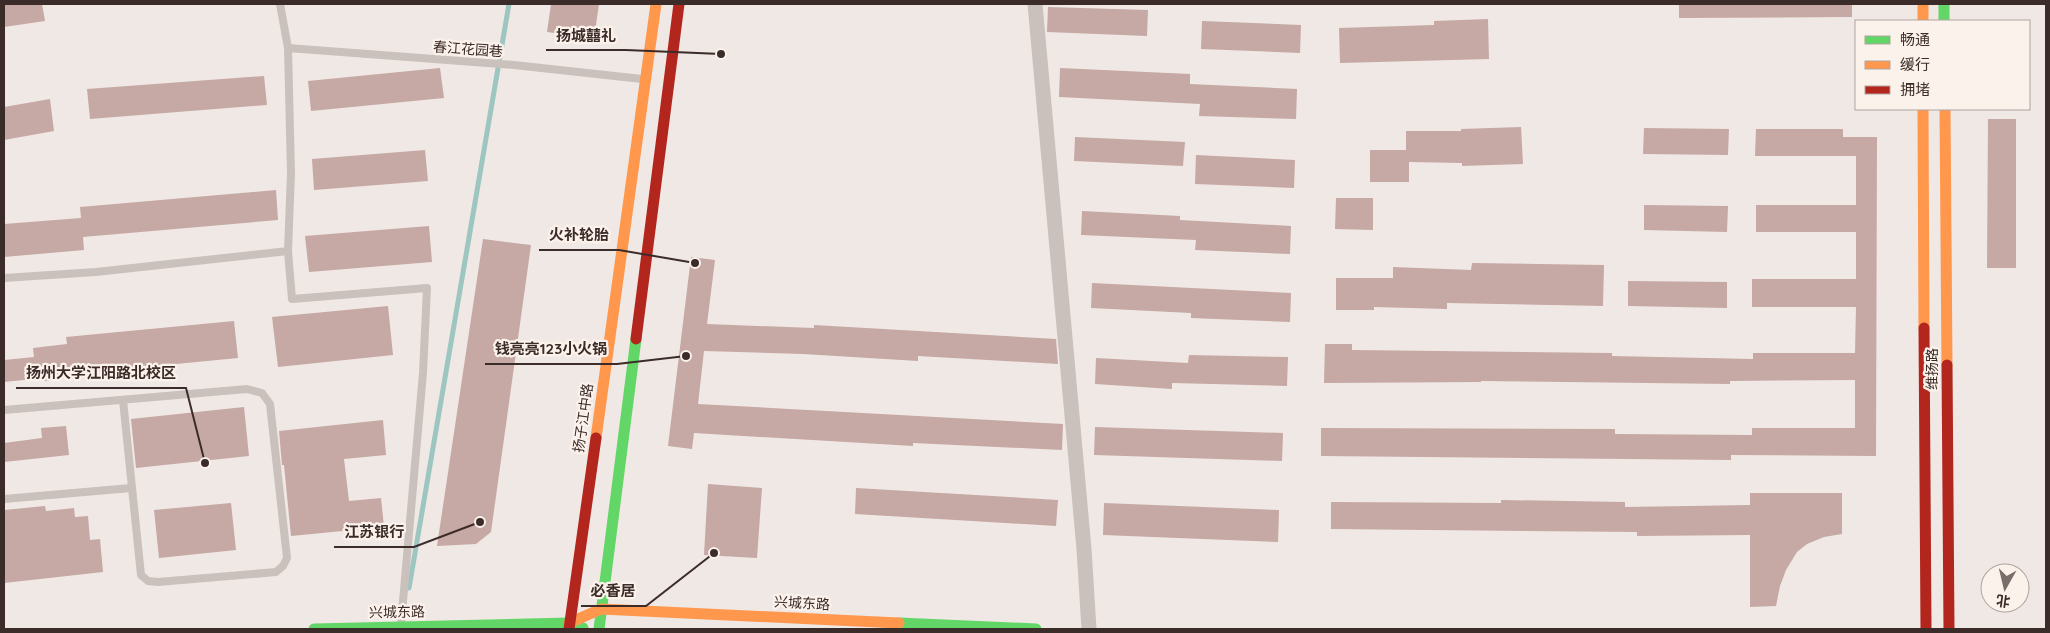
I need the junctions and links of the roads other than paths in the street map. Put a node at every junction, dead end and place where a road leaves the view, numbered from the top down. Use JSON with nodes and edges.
{"nodes":[{"id":1,"x":280,"y":4,"type":"edge"},
{"id":2,"x":656,"y":4,"type":"edge"},
{"id":3,"x":679,"y":4,"type":"edge"},
{"id":4,"x":1035,"y":4,"type":"edge"},
{"id":5,"x":1923,"y":4,"type":"edge"},
{"id":6,"x":1944,"y":4,"type":"edge"},
{"id":7,"x":1923,"y":20,"type":"edge"},
{"id":8,"x":1944,"y":20,"type":"edge"},
{"id":9,"x":288,"y":48,"type":"junction"},
{"id":10,"x":646,"y":79,"type":"junction"},
{"id":11,"x":1923,"y":110,"type":"edge"},
{"id":12,"x":1945,"y":110,"type":"edge"},
{"id":13,"x":288,"y":251,"type":"junction"},
{"id":14,"x":4,"y":278,"type":"edge"},
{"id":15,"x":122,"y":400,"type":"junction"},
{"id":16,"x":4,"y":410,"type":"edge"},
{"id":17,"x":131,"y":488,"type":"junction"},
{"id":18,"x":4,"y":499,"type":"edge"},
{"id":19,"x":601,"y":609,"type":"junction"},
{"id":20,"x":569,"y":626,"type":"edge"},
{"id":21,"x":401,"y":627,"type":"junction"},
{"id":22,"x":314,"y":629,"type":"edge"},
{"id":23,"x":588,"y":629,"type":"edge"},
{"id":24,"x":599,"y":629,"type":"edge"},
{"id":25,"x":1036,"y":629,"type":"edge"},
{"id":26,"x":1089,"y":629,"type":"edge"},
{"id":27,"x":1926,"y":629,"type":"edge"},
{"id":28,"x":1949,"y":629,"type":"edge"}],
"edges":[{"from":1,"to":9,"type":"lane"},
{"from":2,"to":10,"type":"main road","name":"扬子江中路"},
{"from":3,"to":19,"type":"main road"},
{"from":4,"to":26,"type":"street"},
{"from":5,"to":7,"type":"main road"},
{"from":6,"to":8,"type":"main road"},
{"from":9,"to":10,"type":"lane","name":"春江花园巷"},
{"from":9,"to":13,"type":"lane"},
{"from":10,"to":20,"type":"main road","name":"扬子江中路"},
{"from":11,"to":27,"type":"main road","name":"维扬路"},
{"from":12,"to":28,"type":"main road","name":"维扬路"},
{"from":13,"to":14,"type":"lane"},
{"from":13,"to":21,"type":"lane"},
{"from":15,"to":16,"type":"lane"},
{"from":15,"to":17,"type":"lane"},
{"from":15,"to":17,"type":"lane"},
{"from":17,"to":18,"type":"lane"},
{"from":19,"to":20,"type":"main road","name":"兴城东路"},
{"from":19,"to":24,"type":"main road"},
{"from":19,"to":25,"type":"main road","name":"兴城东路"},
{"from":20,"to":21,"type":"main road","name":"兴城东路"},
{"from":20,"to":23,"type":"main road","name":"兴城东路"},
{"from":21,"to":22,"type":"main road","name":"兴城东路"}]}
